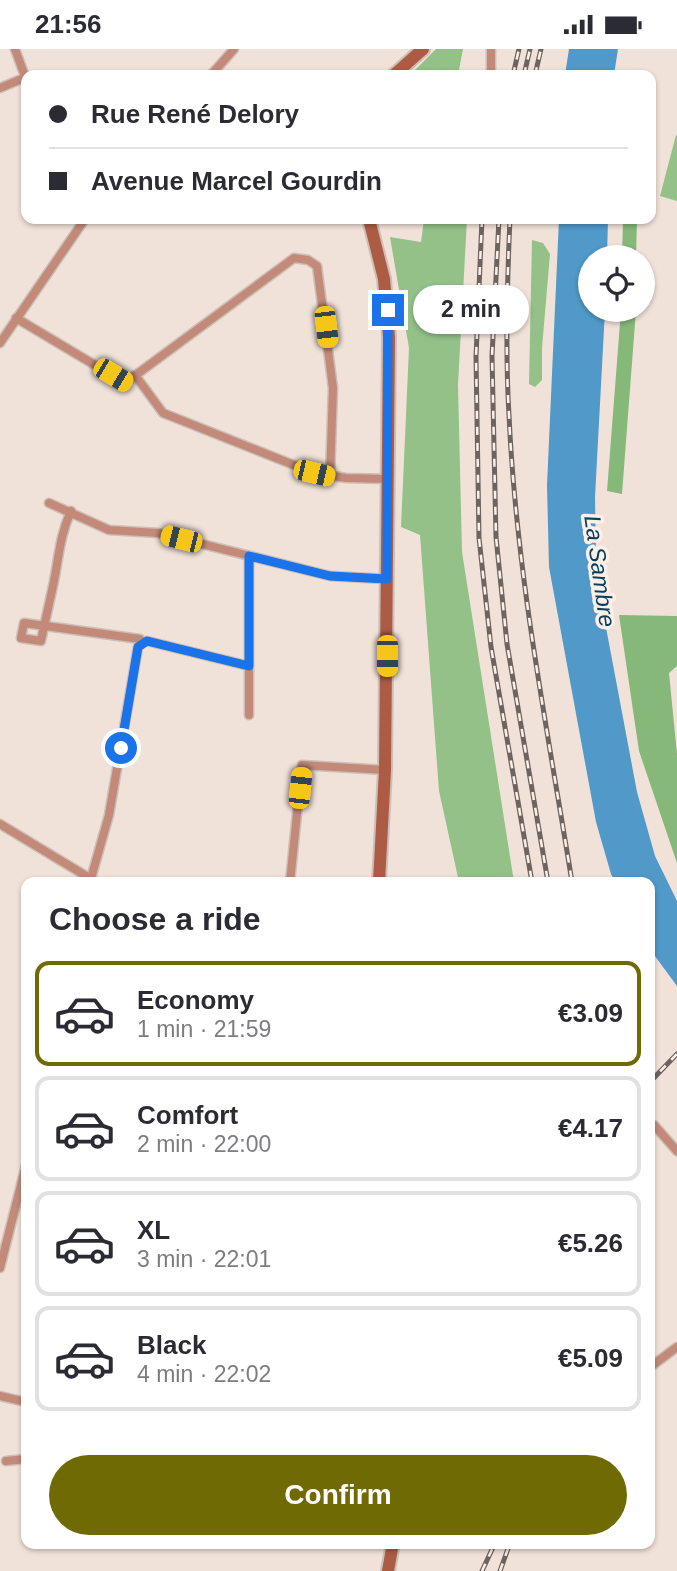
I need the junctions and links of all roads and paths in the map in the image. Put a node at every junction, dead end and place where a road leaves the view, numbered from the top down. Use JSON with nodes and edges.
{"nodes":[{"id":1,"x":15,"y":49,"type":"edge"},
{"id":2,"x":234,"y":49,"type":"edge"},
{"id":3,"x":423,"y":49,"type":"edge"},
{"id":4,"x":491,"y":49,"type":"edge"},
{"id":5,"x":23,"y":70,"type":"edge"},
{"id":6,"x":215,"y":70,"type":"edge"},
{"id":7,"x":400,"y":70,"type":"edge"},
{"id":8,"x":491,"y":70,"type":"edge"},
{"id":9,"x":21,"y":80,"type":"edge"},
{"id":10,"x":0,"y":88,"type":"edge"},
{"id":11,"x":82,"y":224,"type":"edge"},
{"id":12,"x":370,"y":224,"type":"edge"},
{"id":13,"x":16,"y":318,"type":"junction"},
{"id":14,"x":0,"y":343,"type":"edge"},
{"id":15,"x":135,"y":376,"type":"junction"},
{"id":16,"x":330,"y":477,"type":"junction"},
{"id":17,"x":388,"y":479,"type":"junction"},
{"id":18,"x":49,"y":503,"type":"dead end"},
{"id":19,"x":71,"y":512,"type":"junction"},
{"id":20,"x":249,"y":556,"type":"junction"},
{"id":21,"x":387,"y":579,"type":"junction"},
{"id":22,"x":142,"y":643,"type":"junction"},
{"id":23,"x":249,"y":666,"type":"junction"},
{"id":24,"x":248,"y":715,"type":"dead end"},
{"id":25,"x":385,"y":770,"type":"junction"},
{"id":26,"x":0,"y":824,"type":"edge"},
{"id":27,"x":86,"y":877,"type":"edge"},
{"id":28,"x":93,"y":877,"type":"edge"},
{"id":29,"x":291,"y":877,"type":"edge"},
{"id":30,"x":379,"y":877,"type":"edge"},
{"id":31,"x":655,"y":1126,"type":"edge"},
{"id":32,"x":677,"y":1151,"type":"edge"},
{"id":33,"x":21,"y":1185,"type":"edge"},
{"id":34,"x":0,"y":1268,"type":"edge"},
{"id":35,"x":677,"y":1347,"type":"edge"},
{"id":36,"x":655,"y":1364,"type":"edge"},
{"id":37,"x":0,"y":1395,"type":"edge"},
{"id":38,"x":21,"y":1401,"type":"edge"},
{"id":39,"x":21,"y":1460,"type":"edge"},
{"id":40,"x":6,"y":1461,"type":"dead end"},
{"id":41,"x":392,"y":1549,"type":"edge"},
{"id":42,"x":388,"y":1571,"type":"edge"}],
"edges":[{"from":1,"to":5,"type":"street"},
{"from":2,"to":6,"type":"street"},
{"from":3,"to":7,"type":"street"},
{"from":4,"to":8,"type":"street"},
{"from":9,"to":10,"type":"street"},
{"from":11,"to":13,"type":"street"},
{"from":12,"to":17,"type":"street"},
{"from":13,"to":14,"type":"street"},
{"from":13,"to":15,"type":"street"},
{"from":15,"to":16,"type":"street"},
{"from":15,"to":16,"type":"street"},
{"from":16,"to":17,"type":"street"},
{"from":17,"to":21,"type":"street"},
{"from":18,"to":19,"type":"street"},
{"from":19,"to":20,"type":"street"},
{"from":19,"to":22,"type":"street"},
{"from":20,"to":21,"type":"street"},
{"from":20,"to":23,"type":"street"},
{"from":21,"to":25,"type":"street"},
{"from":22,"to":23,"type":"street"},
{"from":22,"to":28,"type":"street"},
{"from":23,"to":24,"type":"street"},
{"from":25,"to":29,"type":"street"},
{"from":25,"to":30,"type":"street"},
{"from":26,"to":27,"type":"street"},
{"from":31,"to":32,"type":"street"},
{"from":33,"to":34,"type":"street"},
{"from":35,"to":36,"type":"street"},
{"from":37,"to":38,"type":"street"},
{"from":39,"to":40,"type":"street"},
{"from":41,"to":42,"type":"street"}]}
